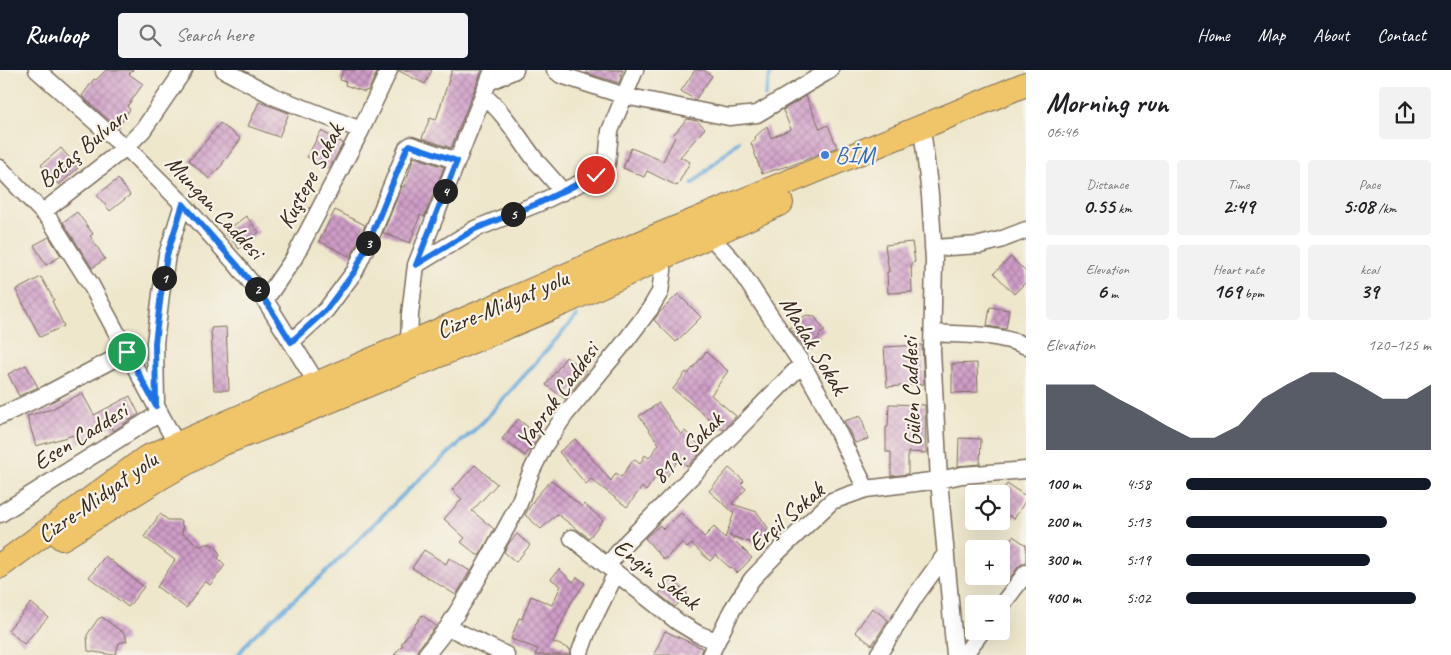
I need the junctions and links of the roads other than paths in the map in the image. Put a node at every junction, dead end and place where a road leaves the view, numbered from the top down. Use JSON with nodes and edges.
{"nodes":[{"id":1,"x":37,"y":70,"type":"edge"},
{"id":2,"x":224,"y":70,"type":"edge"},
{"id":3,"x":388,"y":70,"type":"edge"},
{"id":4,"x":515,"y":70,"type":"edge"},
{"id":5,"x":555,"y":70,"type":"edge"},
{"id":6,"x":635,"y":70,"type":"edge"},
{"id":7,"x":830,"y":70,"type":"edge"},
{"id":8,"x":182,"y":71,"type":"edge"},
{"id":9,"x":488,"y":82,"type":"edge"},
{"id":10,"x":1026,"y":84,"type":"edge"},
{"id":11,"x":625,"y":96,"type":"junction"},
{"id":12,"x":1026,"y":100,"type":"edge"},
{"id":13,"x":361,"y":130,"type":"junction"},
{"id":14,"x":923,"y":135,"type":"junction"},
{"id":15,"x":126,"y":146,"type":"junction"},
{"id":16,"x":457,"y":161,"type":"junction"},
{"id":17,"x":2,"y":174,"type":"edge"},
{"id":18,"x":563,"y":192,"type":"junction"},
{"id":19,"x":183,"y":204,"type":"junction"},
{"id":20,"x":42,"y":212,"type":"junction"},
{"id":21,"x":1026,"y":230,"type":"edge"},
{"id":22,"x":709,"y":235,"type":"junction"},
{"id":23,"x":660,"y":246,"type":"junction"},
{"id":24,"x":933,"y":248,"type":"junction"},
{"id":25,"x":416,"y":265,"type":"junction"},
{"id":26,"x":265,"y":300,"type":"junction"},
{"id":27,"x":932,"y":333,"type":"junction"},
{"id":28,"x":291,"y":342,"type":"junction"},
{"id":29,"x":409,"y":344,"type":"junction"},
{"id":30,"x":1026,"y":346,"type":"edge"},
{"id":31,"x":127,"y":352,"type":"junction"},
{"id":32,"x":802,"y":364,"type":"junction"},
{"id":33,"x":322,"y":393,"type":"junction"},
{"id":34,"x":158,"y":409,"type":"junction"},
{"id":35,"x":0,"y":416,"type":"edge"},
{"id":36,"x":183,"y":453,"type":"junction"},
{"id":37,"x":1026,"y":470,"type":"edge"},
{"id":38,"x":939,"y":480,"type":"junction"},
{"id":39,"x":866,"y":489,"type":"junction"},
{"id":40,"x":0,"y":514,"type":"edge"},
{"id":41,"x":572,"y":538,"type":"dead end"},
{"id":42,"x":945,"y":556,"type":"junction"},
{"id":43,"x":0,"y":566,"type":"edge"},
{"id":44,"x":611,"y":570,"type":"junction"},
{"id":45,"x":1026,"y":573,"type":"edge"},
{"id":46,"x":0,"y":583,"type":"edge"},
{"id":47,"x":1009,"y":595,"type":"edge"},
{"id":48,"x":448,"y":627,"type":"junction"},
{"id":49,"x":975,"y":640,"type":"edge"},
{"id":50,"x":713,"y":648,"type":"edge"},
{"id":51,"x":426,"y":655,"type":"edge"},
{"id":52,"x":506,"y":655,"type":"edge"},
{"id":53,"x":579,"y":655,"type":"edge"},
{"id":54,"x":878,"y":655,"type":"edge"},
{"id":55,"x":956,"y":655,"type":"edge"},
{"id":56,"x":964,"y":655,"type":"edge"}],
"edges":[{"from":1,"to":15,"type":"street","name":"Mungan Caddesi"},
{"from":2,"to":13,"type":"street"},
{"from":3,"to":13,"type":"street","name":"Kuştepe Sokak"},
{"from":4,"to":9,"type":"street"},
{"from":5,"to":11,"type":"street"},
{"from":6,"to":11,"type":"street"},
{"from":7,"to":11,"type":"street"},
{"from":8,"to":15,"type":"street","name":"Botaş Bulvarı"},
{"from":9,"to":16,"type":"street"},
{"from":9,"to":18,"type":"street"},
{"from":10,"to":14,"type":"highway","name":"Cizre-Midyat yolu"},
{"from":11,"to":18,"type":"street"},
{"from":12,"to":14,"type":"highway","name":"Cizre-Midyat yolu"},
{"from":13,"to":26,"type":"street","name":"Kuştepe Sokak"},
{"from":14,"to":22,"type":"highway","name":"Cizre-Midyat yolu"},
{"from":14,"to":23,"type":"highway","name":"Cizre-Midyat yolu"},
{"from":14,"to":24,"type":"street","name":"Gülen Caddesi"},
{"from":15,"to":19,"type":"street","name":"Mungan Caddesi"},
{"from":15,"to":20,"type":"street","name":"Botaş Bulvarı"},
{"from":16,"to":25,"type":"street"},
{"from":16,"to":28,"type":"street"},
{"from":17,"to":20,"type":"street"},
{"from":18,"to":25,"type":"street"},
{"from":19,"to":26,"type":"street","name":"Mungan Caddesi"},
{"from":19,"to":34,"type":"street"},
{"from":20,"to":31,"type":"street"},
{"from":21,"to":24,"type":"street"},
{"from":22,"to":23,"type":"highway","name":"Cizre-Midyat yolu"},
{"from":22,"to":32,"type":"street","name":"Madak Sokak"},
{"from":23,"to":29,"type":"highway","name":"Cizre-Midyat yolu"},
{"from":23,"to":33,"type":"highway","name":"Cizre-Midyat yolu"},
{"from":23,"to":48,"type":"street","name":"Yaprak Caddesi"},
{"from":24,"to":27,"type":"street","name":"Gülen Caddesi"},
{"from":25,"to":29,"type":"street"},
{"from":26,"to":28,"type":"street","name":"Mungan Caddesi"},
{"from":27,"to":30,"type":"street"},
{"from":27,"to":38,"type":"street","name":"Gülen Caddesi"},
{"from":28,"to":33,"type":"street","name":"Mungan Caddesi"},
{"from":29,"to":33,"type":"highway","name":"Cizre-Midyat yolu"},
{"from":31,"to":34,"type":"street"},
{"from":31,"to":35,"type":"street"},
{"from":32,"to":39,"type":"street","name":"Madak Sokak"},
{"from":32,"to":44,"type":"street","name":"819. Sokak"},
{"from":33,"to":36,"type":"highway","name":"Cizre-Midyat yolu"},
{"from":34,"to":36,"type":"street"},
{"from":34,"to":40,"type":"street","name":"Esen Caddesi"},
{"from":36,"to":43,"type":"highway","name":"Cizre-Midyat yolu"},
{"from":36,"to":46,"type":"highway","name":"Cizre-Midyat yolu"},
{"from":37,"to":38,"type":"street","name":"Erçil Sokak"},
{"from":38,"to":39,"type":"street","name":"Erçil Sokak"},
{"from":38,"to":42,"type":"street","name":"Gülen Caddesi"},
{"from":39,"to":50,"type":"street","name":"Erçil Sokak"},
{"from":41,"to":44,"type":"street","name":"Engin Sokak"},
{"from":42,"to":54,"type":"street"},
{"from":42,"to":55,"type":"street","name":"Gülen Caddesi"},
{"from":44,"to":50,"type":"street","name":"Engin Sokak"},
{"from":44,"to":53,"type":"street","name":"819. Sokak"},
{"from":45,"to":47,"type":"street"},
{"from":48,"to":51,"type":"street","name":"Yaprak Caddesi"},
{"from":48,"to":52,"type":"street"},
{"from":49,"to":56,"type":"street"}]}
